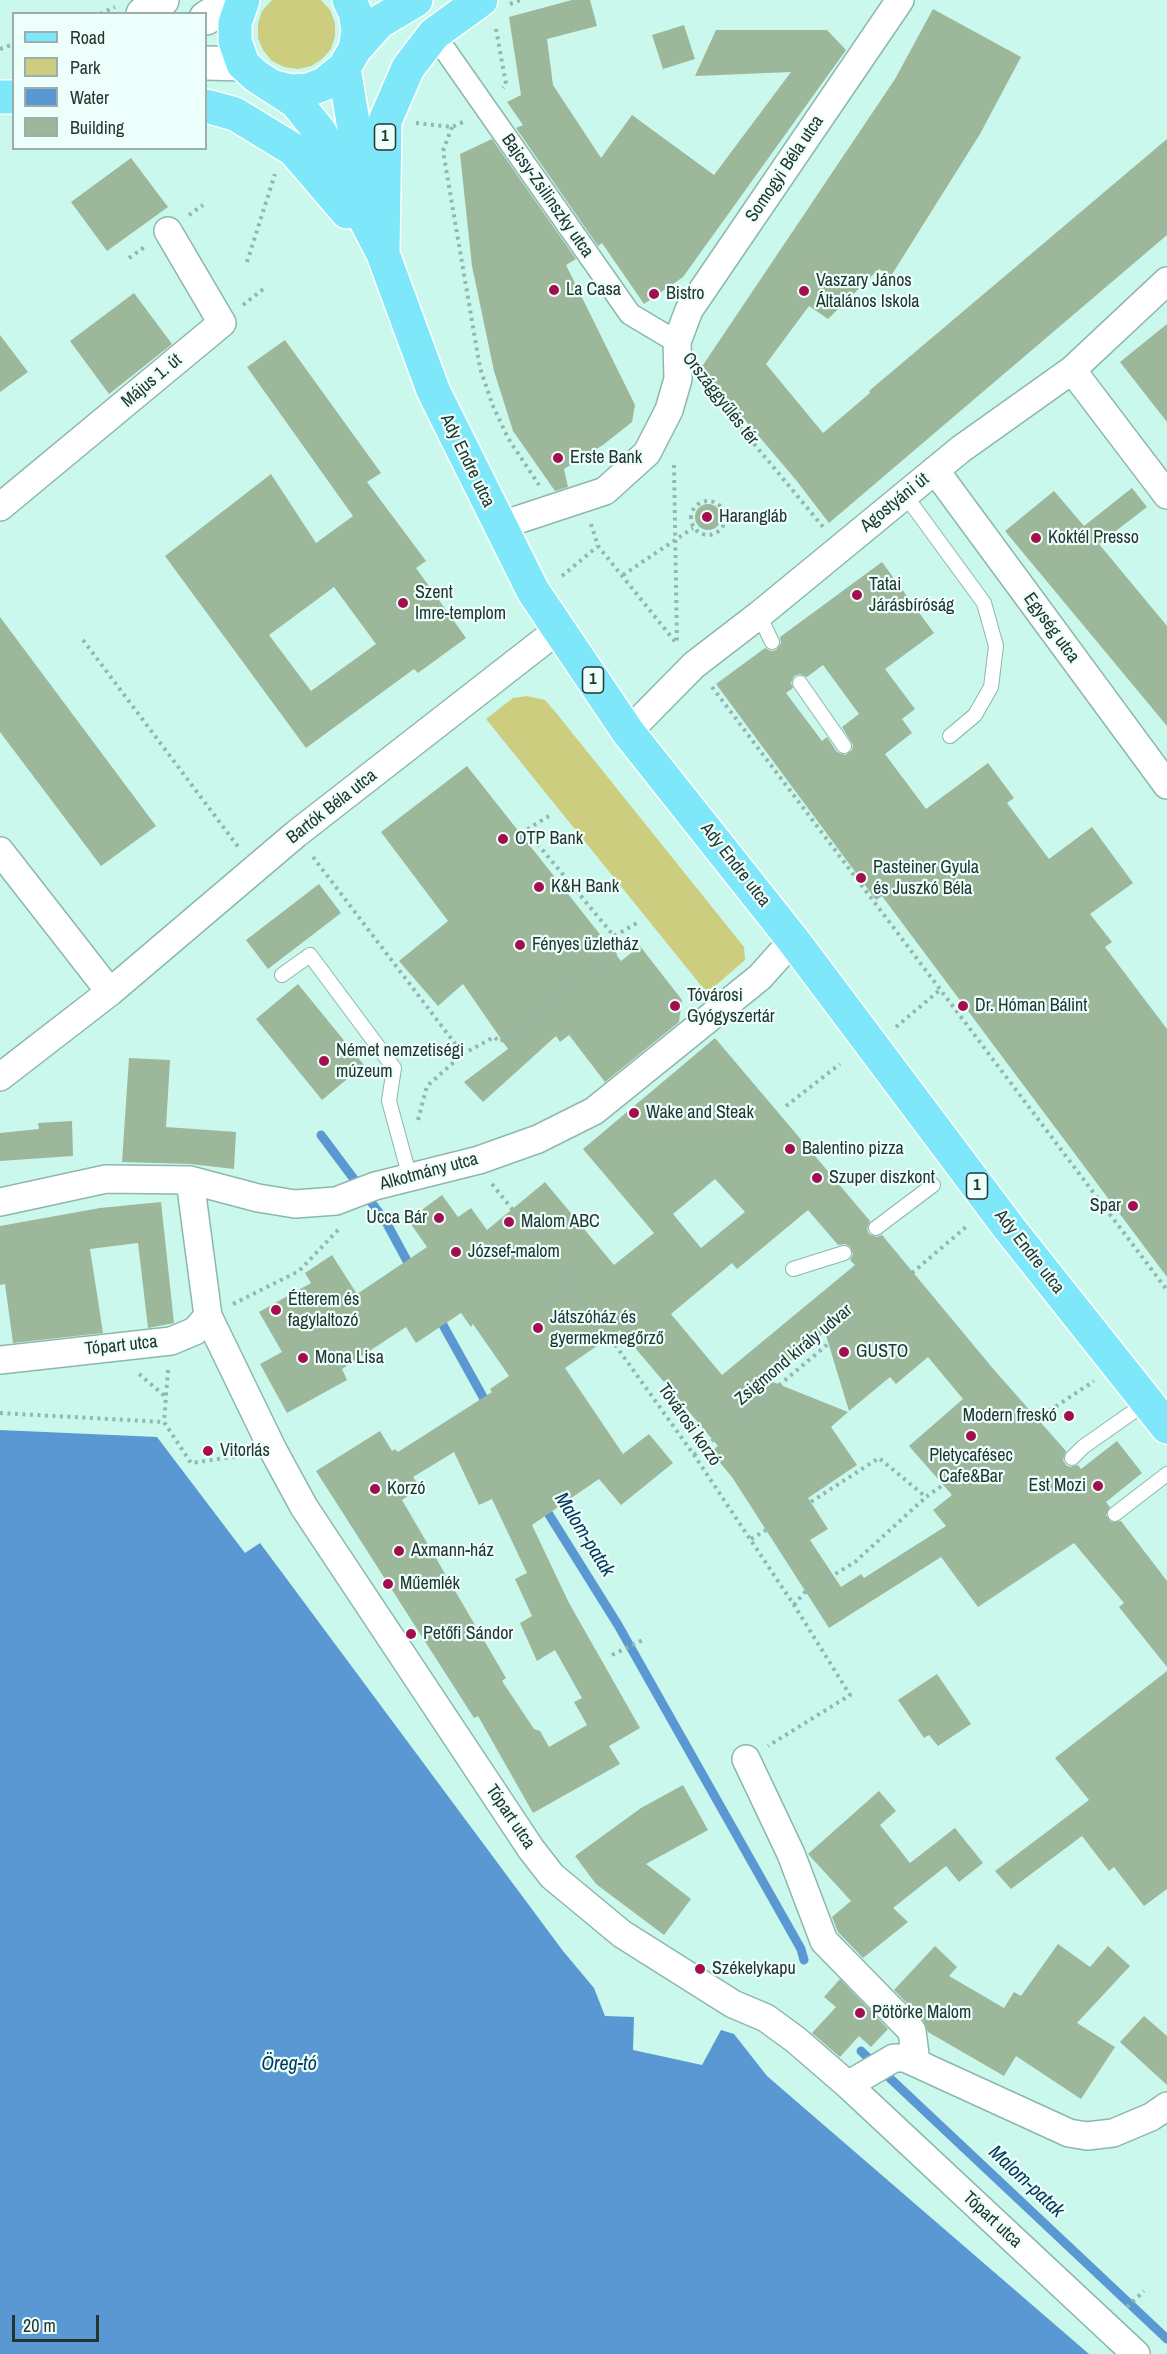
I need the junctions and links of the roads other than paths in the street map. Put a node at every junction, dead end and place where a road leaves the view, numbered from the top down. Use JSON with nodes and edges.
{"nodes":[{"id":1,"x":162,"y":0,"type":"edge"},
{"id":2,"x":235,"y":0,"type":"edge"},
{"id":3,"x":243,"y":0,"type":"edge"},
{"id":4,"x":350,"y":0,"type":"edge"},
{"id":5,"x":416,"y":0,"type":"edge"},
{"id":6,"x":899,"y":1,"type":"edge"},
{"id":7,"x":492,"y":9,"type":"edge"},
{"id":8,"x":146,"y":12,"type":"edge"},
{"id":9,"x":207,"y":17,"type":"edge"},
{"id":10,"x":434,"y":34,"type":"junction"},
{"id":11,"x":350,"y":58,"type":"junction"},
{"id":12,"x":207,"y":63,"type":"edge"},
{"id":13,"x":243,"y":64,"type":"junction"},
{"id":14,"x":275,"y":87,"type":"junction"},
{"id":15,"x":207,"y":106,"type":"edge"},
{"id":16,"x":168,"y":231,"type":"dead end"},
{"id":17,"x":383,"y":254,"type":"junction"},
{"id":18,"x":1167,"y":281,"type":"edge"},
{"id":19,"x":677,"y":342,"type":"junction"},
{"id":20,"x":1072,"y":370,"type":"junction"},
{"id":21,"x":935,"y":470,"type":"junction"},
{"id":22,"x":905,"y":495,"type":"junction"},
{"id":23,"x":1167,"y":495,"type":"edge"},
{"id":24,"x":0,"y":507,"type":"edge"},
{"id":25,"x":499,"y":526,"type":"junction"},
{"id":26,"x":759,"y":615,"type":"junction"},
{"id":27,"x":559,"y":629,"type":"junction"},
{"id":28,"x":772,"y":642,"type":"dead end"},
{"id":29,"x":800,"y":683,"type":"dead end"},
{"id":30,"x":628,"y":732,"type":"junction"},
{"id":31,"x":950,"y":736,"type":"dead end"},
{"id":32,"x":844,"y":746,"type":"dead end"},
{"id":33,"x":1167,"y":785,"type":"edge"},
{"id":34,"x":0,"y":851,"type":"edge"},
{"id":35,"x":794,"y":940,"type":"junction"},
{"id":36,"x":282,"y":975,"type":"dead end"},
{"id":37,"x":110,"y":992,"type":"junction"},
{"id":38,"x":0,"y":1077,"type":"edge"},
{"id":39,"x":410,"y":1178,"type":"junction"},
{"id":40,"x":190,"y":1180,"type":"junction"},
{"id":41,"x":933,"y":1185,"type":"dead end"},
{"id":42,"x":0,"y":1202,"type":"edge"},
{"id":43,"x":876,"y":1228,"type":"dead end"},
{"id":44,"x":844,"y":1253,"type":"dead end"},
{"id":45,"x":794,"y":1269,"type":"dead end"},
{"id":46,"x":208,"y":1316,"type":"junction"},
{"id":47,"x":0,"y":1360,"type":"edge"},
{"id":48,"x":1147,"y":1402,"type":"junction"},
{"id":49,"x":1167,"y":1427,"type":"edge"},
{"id":50,"x":1072,"y":1458,"type":"dead end"},
{"id":51,"x":1167,"y":1474,"type":"edge"},
{"id":52,"x":1115,"y":1514,"type":"dead end"},
{"id":53,"x":746,"y":1759,"type":"road end"},
{"id":54,"x":893,"y":2064,"type":"junction"},
{"id":55,"x":848,"y":2085,"type":"junction"},
{"id":56,"x":1167,"y":2106,"type":"edge"},
{"id":57,"x":1136,"y":2354,"type":"edge"}],
"edges":[{"from":1,"to":8,"type":"main road"},
{"from":2,"to":9,"type":"main road"},
{"from":3,"to":13,"type":"main road"},
{"from":4,"to":11,"type":"main road","number":"1"},
{"from":5,"to":11,"type":"main road","number":"1"},
{"from":6,"to":19,"type":"street","name":"Somogyi Béla utca"},
{"from":7,"to":10,"type":"main road","number":"1"},
{"from":10,"to":17,"type":"main road","number":"1"},
{"from":10,"to":19,"type":"street","name":"Bajcsy-Zsilinszky utca"},
{"from":11,"to":14,"type":"main road","number":"1"},
{"from":11,"to":17,"type":"main road","number":"1"},
{"from":12,"to":13,"type":"main road"},
{"from":13,"to":14,"type":"main road","number":"1"},
{"from":14,"to":17,"type":"main road","number":"1"},
{"from":15,"to":17,"type":"main road"},
{"from":16,"to":24,"type":"street","name":"Május 1. út"},
{"from":17,"to":25,"type":"main road","name":"Ady Endre utca","number":"1"},
{"from":18,"to":20,"type":"street","name":"Agostyáni út"},
{"from":19,"to":25,"type":"street","name":"Országgyűlés tér"},
{"from":20,"to":21,"type":"street","name":"Agostyáni út"},
{"from":20,"to":23,"type":"street"},
{"from":21,"to":22,"type":"street","name":"Agostyáni út"},
{"from":21,"to":33,"type":"street","name":"Egység utca"},
{"from":22,"to":26,"type":"street","name":"Agostyáni út"},
{"from":22,"to":31,"type":"lane"},
{"from":25,"to":27,"type":"main road","name":"Ady Endre utca","number":"1"},
{"from":26,"to":28,"type":"lane"},
{"from":26,"to":30,"type":"street","name":"Agostyáni út"},
{"from":27,"to":30,"type":"main road","name":"Ady Endre utca","number":"1"},
{"from":27,"to":37,"type":"street","name":"Bartók Béla utca"},
{"from":29,"to":32,"type":"lane"},
{"from":30,"to":35,"type":"main road","name":"Ady Endre utca","number":"1"},
{"from":34,"to":37,"type":"street"},
{"from":35,"to":39,"type":"street","name":"Alkotmány utca"},
{"from":35,"to":48,"type":"main road","name":"Ady Endre utca","number":"1"},
{"from":36,"to":39,"type":"lane"},
{"from":37,"to":38,"type":"street","name":"Bartók Béla utca"},
{"from":39,"to":40,"type":"street","name":"Alkotmány utca"},
{"from":40,"to":42,"type":"street","name":"Alkotmány utca"},
{"from":40,"to":46,"type":"street","name":"Tópart utca"},
{"from":41,"to":43,"type":"lane"},
{"from":44,"to":45,"type":"lane"},
{"from":46,"to":47,"type":"street","name":"Tópart utca"},
{"from":46,"to":55,"type":"street","name":"Tópart utca"},
{"from":48,"to":49,"type":"main road","name":"Ady Endre utca","number":"1"},
{"from":48,"to":50,"type":"lane"},
{"from":51,"to":52,"type":"lane"},
{"from":53,"to":54,"type":"street"},
{"from":54,"to":55,"type":"street"},
{"from":54,"to":56,"type":"street"},
{"from":55,"to":57,"type":"street","name":"Tópart utca"}]}
